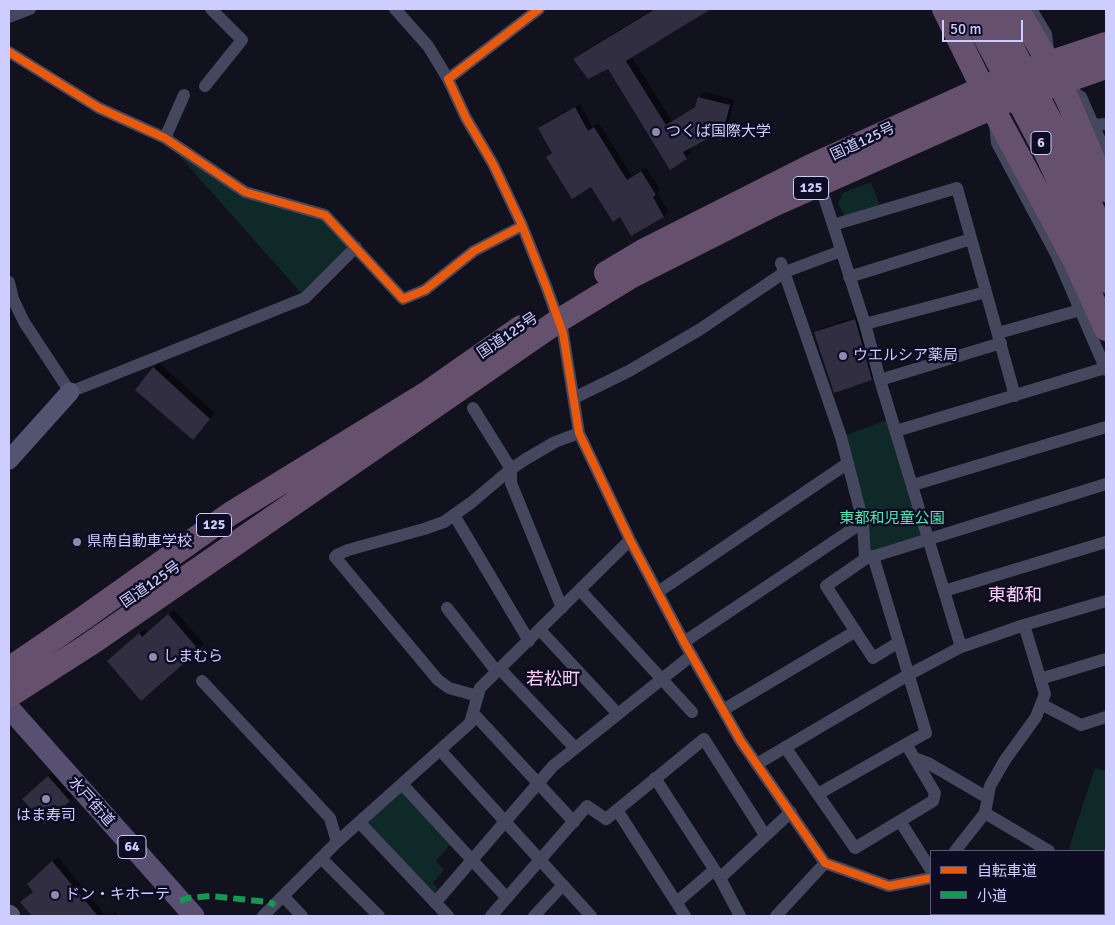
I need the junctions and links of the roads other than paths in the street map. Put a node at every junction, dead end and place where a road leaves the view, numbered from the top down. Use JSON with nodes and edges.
{"nodes":[{"id":1,"x":30,"y":9,"type":"edge"},
{"id":2,"x":212,"y":9,"type":"edge"},
{"id":3,"x":395,"y":9,"type":"edge"},
{"id":4,"x":539,"y":9,"type":"edge"},
{"id":5,"x":931,"y":9,"type":"edge"},
{"id":6,"x":944,"y":9,"type":"edge"},
{"id":7,"x":970,"y":9,"type":"edge"},
{"id":8,"x":991,"y":9,"type":"edge"},
{"id":9,"x":1017,"y":9,"type":"edge"},
{"id":10,"x":1031,"y":9,"type":"edge"},
{"id":11,"x":9,"y":17,"type":"edge"},
{"id":12,"x":1106,"y":44,"type":"edge"},
{"id":13,"x":9,"y":52,"type":"edge"},
{"id":14,"x":1106,"y":68,"type":"edge"},
{"id":15,"x":1049,"y":75,"type":"junction"},
{"id":16,"x":448,"y":79,"type":"junction"},
{"id":17,"x":205,"y":86,"type":"dead end"},
{"id":18,"x":184,"y":95,"type":"dead end"},
{"id":19,"x":992,"y":95,"type":"junction"},
{"id":20,"x":1100,"y":124,"type":"edge"},
{"id":21,"x":165,"y":138,"type":"junction"},
{"id":22,"x":1106,"y":154,"type":"edge"},
{"id":23,"x":814,"y":176,"type":"junction"},
{"id":24,"x":1106,"y":190,"type":"edge"},
{"id":25,"x":833,"y":225,"type":"junction"},
{"id":26,"x":522,"y":226,"type":"junction"},
{"id":27,"x":1106,"y":239,"type":"edge"},
{"id":28,"x":971,"y":240,"type":"junction"},
{"id":29,"x":356,"y":247,"type":"junction"},
{"id":30,"x":841,"y":251,"type":"junction"},
{"id":31,"x":783,"y":268,"type":"junction"},
{"id":32,"x":849,"y":277,"type":"junction"},
{"id":33,"x":1106,"y":280,"type":"edge"},
{"id":34,"x":9,"y":282,"type":"edge"},
{"id":35,"x":986,"y":292,"type":"junction"},
{"id":36,"x":1080,"y":310,"type":"junction"},
{"id":37,"x":556,"y":313,"type":"junction"},
{"id":38,"x":865,"y":324,"type":"junction"},
{"id":39,"x":1106,"y":329,"type":"edge"},
{"id":40,"x":999,"y":338,"type":"junction"},
{"id":41,"x":1106,"y":369,"type":"edge"},
{"id":42,"x":880,"y":380,"type":"junction"},
{"id":43,"x":70,"y":392,"type":"junction"},
{"id":44,"x":1015,"y":396,"type":"junction"},
{"id":45,"x":574,"y":398,"type":"junction"},
{"id":46,"x":427,"y":403,"type":"junction"},
{"id":47,"x":473,"y":408,"type":"dead end"},
{"id":48,"x":1106,"y":427,"type":"edge"},
{"id":49,"x":896,"y":431,"type":"junction"},
{"id":50,"x":580,"y":433,"type":"junction"},
{"id":51,"x":9,"y":460,"type":"edge"},
{"id":52,"x":848,"y":462,"type":"junction"},
{"id":53,"x":511,"y":469,"type":"junction"},
{"id":54,"x":1106,"y":484,"type":"edge"},
{"id":55,"x":912,"y":485,"type":"junction"},
{"id":56,"x":454,"y":516,"type":"junction"},
{"id":57,"x":863,"y":522,"type":"junction"},
{"id":58,"x":928,"y":539,"type":"junction"},
{"id":59,"x":630,"y":540,"type":"junction"},
{"id":60,"x":1106,"y":542,"type":"edge"},
{"id":61,"x":869,"y":557,"type":"junction"},
{"id":62,"x":580,"y":590,"type":"junction"},
{"id":63,"x":944,"y":591,"type":"junction"},
{"id":64,"x":658,"y":592,"type":"junction"},
{"id":65,"x":1106,"y":601,"type":"edge"},
{"id":66,"x":448,"y":608,"type":"dead end"},
{"id":67,"x":562,"y":608,"type":"junction"},
{"id":68,"x":1024,"y":625,"type":"junction"},
{"id":69,"x":540,"y":630,"type":"junction"},
{"id":70,"x":856,"y":631,"type":"junction"},
{"id":71,"x":86,"y":638,"type":"junction"},
{"id":72,"x":529,"y":641,"type":"junction"},
{"id":73,"x":684,"y":642,"type":"junction"},
{"id":74,"x":899,"y":642,"type":"junction"},
{"id":75,"x":961,"y":647,"type":"junction"},
{"id":76,"x":692,"y":655,"type":"junction"},
{"id":77,"x":1106,"y":658,"type":"edge"},
{"id":78,"x":9,"y":669,"type":"edge"},
{"id":79,"x":498,"y":670,"type":"junction"},
{"id":80,"x":908,"y":675,"type":"junction"},
{"id":81,"x":662,"y":679,"type":"junction"},
{"id":82,"x":1040,"y":679,"type":"junction"},
{"id":83,"x":202,"y":681,"type":"dead end"},
{"id":84,"x":9,"y":682,"type":"edge"},
{"id":85,"x":478,"y":696,"type":"junction"},
{"id":86,"x":1041,"y":704,"type":"junction"},
{"id":87,"x":9,"y":706,"type":"edge"},
{"id":88,"x":723,"y":710,"type":"junction"},
{"id":89,"x":692,"y":712,"type":"dead end"},
{"id":90,"x":474,"y":714,"type":"junction"},
{"id":91,"x":618,"y":714,"type":"junction"},
{"id":92,"x":1106,"y":717,"type":"edge"},
{"id":93,"x":906,"y":744,"type":"junction"},
{"id":94,"x":785,"y":747,"type":"junction"},
{"id":95,"x":575,"y":748,"type":"junction"},
{"id":96,"x":440,"y":750,"type":"junction"},
{"id":97,"x":915,"y":758,"type":"junction"},
{"id":98,"x":757,"y":764,"type":"junction"},
{"id":99,"x":656,"y":778,"type":"junction"},
{"id":100,"x":402,"y":784,"type":"junction"},
{"id":101,"x":538,"y":784,"type":"junction"},
{"id":102,"x":818,"y":794,"type":"junction"},
{"id":103,"x":988,"y":798,"type":"junction"},
{"id":104,"x":617,"y":810,"type":"junction"},
{"id":105,"x":791,"y":812,"type":"junction"},
{"id":106,"x":985,"y":813,"type":"junction"},
{"id":107,"x":506,"y":821,"type":"junction"},
{"id":108,"x":900,"y":821,"type":"junction"},
{"id":109,"x":359,"y":822,"type":"junction"},
{"id":110,"x":574,"y":822,"type":"junction"},
{"id":111,"x":765,"y":835,"type":"junction"},
{"id":112,"x":337,"y":842,"type":"junction"},
{"id":113,"x":956,"y":850,"type":"edge"},
{"id":114,"x":1047,"y":850,"type":"edge"},
{"id":115,"x":321,"y":858,"type":"junction"},
{"id":116,"x":472,"y":859,"type":"junction"},
{"id":117,"x":541,"y":861,"type":"junction"},
{"id":118,"x":825,"y":863,"type":"junction"},
{"id":119,"x":930,"y":868,"type":"edge"},
{"id":120,"x":717,"y":874,"type":"junction"},
{"id":121,"x":930,"y":878,"type":"edge"},
{"id":122,"x":563,"y":885,"type":"junction"},
{"id":123,"x":283,"y":896,"type":"junction"},
{"id":124,"x":508,"y":898,"type":"junction"},
{"id":125,"x":677,"y":902,"type":"junction"},
{"id":126,"x":435,"y":903,"type":"junction"},
{"id":127,"x":194,"y":916,"type":"edge"},
{"id":128,"x":263,"y":916,"type":"edge"},
{"id":129,"x":302,"y":916,"type":"edge"},
{"id":130,"x":379,"y":916,"type":"edge"},
{"id":131,"x":448,"y":916,"type":"edge"},
{"id":132,"x":492,"y":916,"type":"edge"},
{"id":133,"x":534,"y":916,"type":"edge"},
{"id":134,"x":591,"y":916,"type":"edge"},
{"id":135,"x":686,"y":916,"type":"edge"},
{"id":136,"x":740,"y":916,"type":"edge"},
{"id":137,"x":776,"y":916,"type":"edge"}],
"edges":[{"from":1,"to":11,"type":"street"},
{"from":2,"to":17,"type":"street"},
{"from":3,"to":16,"type":"street"},
{"from":4,"to":16,"type":"street"},
{"from":5,"to":19,"type":"street"},
{"from":6,"to":19,"type":"highway"},
{"from":7,"to":33,"type":"highway","number":"6"},
{"from":8,"to":27,"type":"highway","number":"6"},
{"from":9,"to":15,"type":"highway"},
{"from":10,"to":15,"type":"street"},
{"from":12,"to":15,"type":"highway","name":"国道125号","number":"125"},
{"from":13,"to":21,"type":"street"},
{"from":14,"to":15,"type":"highway","name":"国道125号","number":"125"},
{"from":15,"to":19,"type":"highway","name":"国道125号","number":"125","bridge":true},
{"from":15,"to":20,"type":"street"},
{"from":15,"to":24,"type":"highway"},
{"from":16,"to":26,"type":"street"},
{"from":18,"to":21,"type":"street"},
{"from":19,"to":23,"type":"highway","name":"国道125号","number":"125"},
{"from":19,"to":36,"type":"street"},
{"from":19,"to":39,"type":"highway"},
{"from":20,"to":22,"type":"street"},
{"from":21,"to":29,"type":"street"},
{"from":23,"to":25,"type":"street"},
{"from":23,"to":37,"type":"highway","name":"国道125号","number":"125"},
{"from":25,"to":28,"type":"street"},
{"from":25,"to":30,"type":"street"},
{"from":26,"to":29,"type":"street"},
{"from":26,"to":37,"type":"street"},
{"from":28,"to":32,"type":"street"},
{"from":28,"to":35,"type":"street"},
{"from":29,"to":43,"type":"street"},
{"from":30,"to":31,"type":"street"},
{"from":30,"to":32,"type":"street"},
{"from":31,"to":45,"type":"street"},
{"from":31,"to":52,"type":"street"},
{"from":32,"to":38,"type":"street"},
{"from":34,"to":43,"type":"street"},
{"from":35,"to":38,"type":"street"},
{"from":35,"to":40,"type":"street"},
{"from":36,"to":40,"type":"street"},
{"from":36,"to":41,"type":"street"},
{"from":37,"to":45,"type":"street"},
{"from":37,"to":46,"type":"highway","name":"国道125号","number":"125"},
{"from":38,"to":42,"type":"street"},
{"from":40,"to":42,"type":"street"},
{"from":40,"to":44,"type":"street"},
{"from":41,"to":44,"type":"street"},
{"from":42,"to":49,"type":"street"},
{"from":43,"to":51,"type":"street"},
{"from":44,"to":49,"type":"street"},
{"from":45,"to":50,"type":"street"},
{"from":46,"to":71,"type":"highway","name":"国道125号","number":"125"},
{"from":46,"to":78,"type":"highway","number":"125"},
{"from":46,"to":87,"type":"highway","number":"125"},
{"from":47,"to":53,"type":"street"},
{"from":48,"to":55,"type":"street"},
{"from":49,"to":55,"type":"street"},
{"from":50,"to":53,"type":"street"},
{"from":50,"to":59,"type":"street"},
{"from":52,"to":57,"type":"street"},
{"from":52,"to":64,"type":"street"},
{"from":53,"to":56,"type":"street"},
{"from":53,"to":67,"type":"street"},
{"from":54,"to":58,"type":"street"},
{"from":55,"to":58,"type":"street"},
{"from":56,"to":72,"type":"street"},
{"from":56,"to":85,"type":"street"},
{"from":57,"to":61,"type":"street"},
{"from":57,"to":73,"type":"street"},
{"from":58,"to":61,"type":"street"},
{"from":58,"to":63,"type":"street"},
{"from":59,"to":62,"type":"street"},
{"from":59,"to":64,"type":"street"},
{"from":60,"to":63,"type":"street"},
{"from":61,"to":70,"type":"street"},
{"from":61,"to":74,"type":"street"},
{"from":62,"to":67,"type":"street"},
{"from":62,"to":81,"type":"street"},
{"from":63,"to":75,"type":"street"},
{"from":64,"to":73,"type":"street"},
{"from":65,"to":68,"type":"street"},
{"from":66,"to":79,"type":"street"},
{"from":67,"to":69,"type":"street"},
{"from":68,"to":75,"type":"street"},
{"from":68,"to":82,"type":"street"},
{"from":69,"to":72,"type":"street"},
{"from":69,"to":91,"type":"street"},
{"from":70,"to":74,"type":"street"},
{"from":70,"to":88,"type":"street"},
{"from":71,"to":84,"type":"highway","name":"国道125号","number":"125"},
{"from":71,"to":87,"type":"highway","name":"国道125号","number":"125"},
{"from":72,"to":79,"type":"street"},
{"from":73,"to":76,"type":"street"},
{"from":74,"to":80,"type":"street"},
{"from":75,"to":80,"type":"street"},
{"from":76,"to":81,"type":"street"},
{"from":76,"to":88,"type":"street"},
{"from":77,"to":82,"type":"street"},
{"from":79,"to":85,"type":"street"},
{"from":79,"to":95,"type":"street"},
{"from":80,"to":93,"type":"street"},
{"from":80,"to":94,"type":"street"},
{"from":81,"to":89,"type":"street"},
{"from":81,"to":91,"type":"street"},
{"from":82,"to":86,"type":"street"},
{"from":83,"to":112,"type":"street"},
{"from":85,"to":90,"type":"street"},
{"from":86,"to":92,"type":"street"},
{"from":86,"to":103,"type":"street"},
{"from":87,"to":127,"type":"main road","name":"水戸街道","number":"64"},
{"from":88,"to":98,"type":"street"},
{"from":90,"to":96,"type":"street"},
{"from":90,"to":101,"type":"street"},
{"from":91,"to":95,"type":"street"},
{"from":93,"to":97,"type":"street"},
{"from":93,"to":102,"type":"street"},
{"from":94,"to":98,"type":"street"},
{"from":94,"to":102,"type":"street"},
{"from":95,"to":101,"type":"street"},
{"from":96,"to":100,"type":"street"},
{"from":96,"to":107,"type":"street"},
{"from":97,"to":103,"type":"street"},
{"from":97,"to":108,"type":"street"},
{"from":98,"to":105,"type":"street"},
{"from":99,"to":104,"type":"street"},
{"from":99,"to":111,"type":"street"},
{"from":99,"to":120,"type":"street"},
{"from":100,"to":109,"type":"street"},
{"from":100,"to":116,"type":"street"},
{"from":101,"to":107,"type":"street"},
{"from":101,"to":110,"type":"street"},
{"from":102,"to":108,"type":"street"},
{"from":103,"to":106,"type":"street"},
{"from":104,"to":110,"type":"street"},
{"from":104,"to":125,"type":"street"},
{"from":105,"to":111,"type":"street"},
{"from":105,"to":118,"type":"street"},
{"from":106,"to":113,"type":"street"},
{"from":106,"to":114,"type":"street"},
{"from":107,"to":116,"type":"street"},
{"from":107,"to":117,"type":"street"},
{"from":108,"to":119,"type":"street"},
{"from":109,"to":112,"type":"street"},
{"from":109,"to":126,"type":"street"},
{"from":110,"to":117,"type":"street"},
{"from":111,"to":120,"type":"street"},
{"from":112,"to":115,"type":"street"},
{"from":115,"to":123,"type":"street"},
{"from":115,"to":130,"type":"street"},
{"from":116,"to":124,"type":"street"},
{"from":116,"to":126,"type":"street"},
{"from":117,"to":122,"type":"street"},
{"from":117,"to":124,"type":"street"},
{"from":118,"to":121,"type":"street"},
{"from":118,"to":137,"type":"street"},
{"from":120,"to":125,"type":"street"},
{"from":120,"to":136,"type":"street"},
{"from":122,"to":133,"type":"street"},
{"from":122,"to":134,"type":"street"},
{"from":123,"to":128,"type":"street"},
{"from":123,"to":129,"type":"street"},
{"from":124,"to":132,"type":"street"},
{"from":125,"to":135,"type":"street"},
{"from":126,"to":131,"type":"street"}]}
